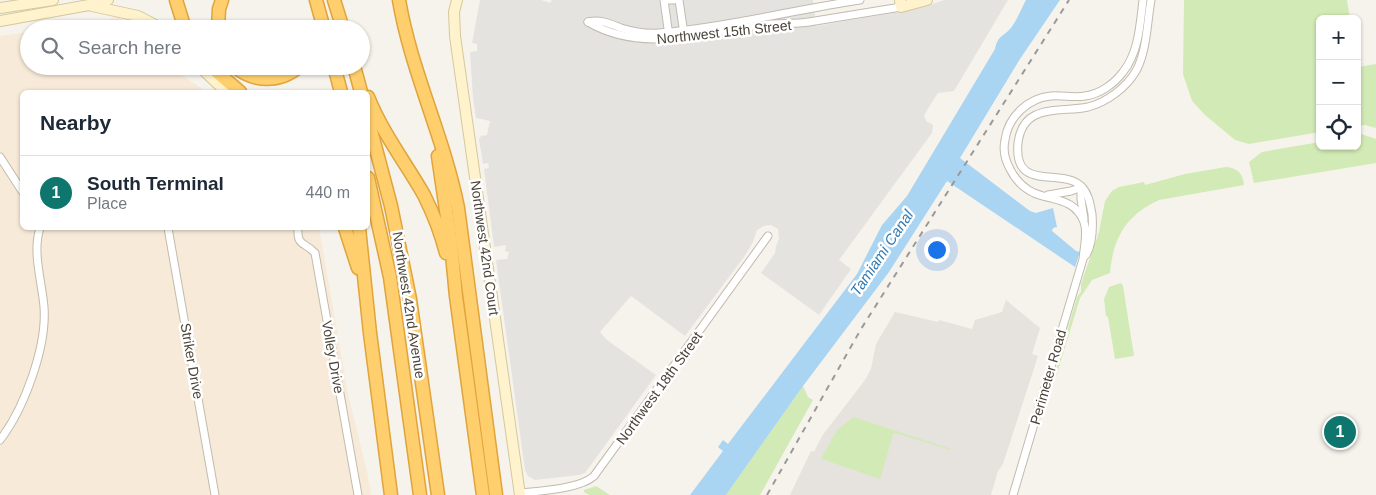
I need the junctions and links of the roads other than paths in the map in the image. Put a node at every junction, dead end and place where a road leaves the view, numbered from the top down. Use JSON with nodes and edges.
{"nodes":[{"id":1,"x":53,"y":0,"type":"edge"},
{"id":2,"x":108,"y":0,"type":"edge"},
{"id":3,"x":176,"y":0,"type":"edge"},
{"id":4,"x":316,"y":0,"type":"edge"},
{"id":5,"x":334,"y":0,"type":"edge"},
{"id":6,"x":399,"y":0,"type":"edge"},
{"id":7,"x":457,"y":0,"type":"edge"},
{"id":8,"x":665,"y":0,"type":"edge"},
{"id":9,"x":674,"y":0,"type":"edge"},
{"id":10,"x":679,"y":0,"type":"edge"},
{"id":11,"x":860,"y":0,"type":"edge"},
{"id":12,"x":927,"y":0,"type":"edge"},
{"id":13,"x":1138,"y":0,"type":"edge"},
{"id":14,"x":1143,"y":0,"type":"edge"},
{"id":15,"x":1151,"y":0,"type":"edge"},
{"id":16,"x":901,"y":3,"type":"edge"},
{"id":17,"x":221,"y":4,"type":"edge"},
{"id":18,"x":89,"y":5,"type":"junction"},
{"id":19,"x":821,"y":6,"type":"junction"},
{"id":20,"x":0,"y":8,"type":"edge"},
{"id":21,"x":1141,"y":14,"type":"junction"},
{"id":22,"x":146,"y":20,"type":"edge"},
{"id":23,"x":182,"y":20,"type":"edge"},
{"id":24,"x":219,"y":20,"type":"edge"},
{"id":25,"x":316,"y":20,"type":"edge"},
{"id":26,"x":322,"y":20,"type":"edge"},
{"id":27,"x":340,"y":20,"type":"edge"},
{"id":28,"x":823,"y":20,"type":"junction"},
{"id":29,"x":0,"y":22,"type":"edge"},
{"id":30,"x":684,"y":34,"type":"junction"},
{"id":31,"x":669,"y":35,"type":"junction"},
{"id":32,"x":208,"y":75,"type":"edge"},
{"id":33,"x":220,"y":75,"type":"edge"},
{"id":34,"x":248,"y":75,"type":"edge"},
{"id":35,"x":286,"y":75,"type":"edge"},
{"id":36,"x":336,"y":75,"type":"edge"},
{"id":37,"x":357,"y":75,"type":"edge"},
{"id":38,"x":359,"y":75,"type":"edge"},
{"id":39,"x":224,"y":90,"type":"edge"},
{"id":40,"x":238,"y":90,"type":"edge"},
{"id":41,"x":340,"y":90,"type":"edge"},
{"id":42,"x":361,"y":90,"type":"edge"},
{"id":43,"x":365,"y":90,"type":"edge"},
{"id":44,"x":370,"y":102,"type":"edge"},
{"id":45,"x":429,"y":111,"type":"junction"},
{"id":46,"x":370,"y":126,"type":"edge"},
{"id":47,"x":0,"y":157,"type":"edge"},
{"id":48,"x":370,"y":187,"type":"edge"},
{"id":49,"x":1082,"y":187,"type":"junction"},
{"id":50,"x":20,"y":188,"type":"edge"},
{"id":51,"x":1041,"y":196,"type":"junction"},
{"id":52,"x":1085,"y":224,"type":"junction"},
{"id":53,"x":39,"y":230,"type":"edge"},
{"id":54,"x":168,"y":230,"type":"edge"},
{"id":55,"x":298,"y":230,"type":"edge"},
{"id":56,"x":346,"y":230,"type":"edge"},
{"id":57,"x":359,"y":230,"type":"edge"},
{"id":58,"x":768,"y":236,"type":"dead end"},
{"id":59,"x":1083,"y":260,"type":"junction"},
{"id":60,"x":456,"y":296,"type":"junction"},
{"id":61,"x":370,"y":334,"type":"junction"},
{"id":62,"x":0,"y":440,"type":"edge"},
{"id":63,"x":520,"y":494,"type":"edge"},
{"id":64,"x":215,"y":495,"type":"edge"},
{"id":65,"x":358,"y":495,"type":"edge"},
{"id":66,"x":391,"y":495,"type":"edge"},
{"id":67,"x":420,"y":495,"type":"edge"},
{"id":68,"x":438,"y":495,"type":"edge"},
{"id":69,"x":483,"y":495,"type":"edge"},
{"id":70,"x":496,"y":495,"type":"edge"},
{"id":71,"x":1013,"y":495,"type":"edge"}],
"edges":[{"from":1,"to":20,"type":"street"},
{"from":2,"to":18,"type":"street"},
{"from":3,"to":23,"type":"highway"},
{"from":4,"to":25,"type":"highway"},
{"from":4,"to":26,"type":"highway"},
{"from":5,"to":27,"type":"highway"},
{"from":6,"to":45,"type":"highway"},
{"from":7,"to":63,"type":"street","name":"Northwest 42nd Court"},
{"from":8,"to":9,"type":"street"},
{"from":8,"to":31,"type":"street"},
{"from":10,"to":30,"type":"street"},
{"from":11,"to":19,"type":"street","name":"Northwest 15th Street"},
{"from":12,"to":16,"type":"street","name":"Northwest 15th Street"},
{"from":13,"to":21,"type":"street"},
{"from":14,"to":21,"type":"street"},
{"from":15,"to":49,"type":"street"},
{"from":16,"to":28,"type":"street","name":"Northwest 15th Street"},
{"from":17,"to":24,"type":"highway"},
{"from":18,"to":22,"type":"street"},
{"from":18,"to":29,"type":"street"},
{"from":19,"to":28,"type":"street"},
{"from":19,"to":30,"type":"street","name":"Northwest 15th Street"},
{"from":21,"to":51,"type":"street"},
{"from":28,"to":30,"type":"street","name":"Northwest 15th Street"},
{"from":30,"to":31,"type":"street","name":"Northwest 15th Street"},
{"from":31,"to":31,"type":"street","name":"Northwest 15th Street"},
{"from":32,"to":39,"type":"street"},
{"from":33,"to":40,"type":"highway"},
{"from":34,"to":35,"type":"highway"},
{"from":36,"to":41,"type":"highway"},
{"from":37,"to":42,"type":"highway"},
{"from":38,"to":43,"type":"highway"},
{"from":44,"to":60,"type":"highway"},
{"from":45,"to":60,"type":"highway"},
{"from":45,"to":70,"type":"highway"},
{"from":46,"to":68,"type":"highway","name":"Northwest 42nd Avenue"},
{"from":47,"to":50,"type":"street"},
{"from":48,"to":67,"type":"highway","name":"Northwest 42nd Avenue"},
{"from":49,"to":51,"type":"street"},
{"from":49,"to":52,"type":"street","name":"Perimeter Road"},
{"from":49,"to":59,"type":"street","name":"Perimeter Road"},
{"from":51,"to":52,"type":"street"},
{"from":52,"to":59,"type":"street","name":"Perimeter Road"},
{"from":53,"to":62,"type":"street"},
{"from":54,"to":64,"type":"street","name":"Striker Drive"},
{"from":55,"to":65,"type":"street","name":"Volley Drive"},
{"from":56,"to":61,"type":"highway"},
{"from":57,"to":61,"type":"highway"},
{"from":58,"to":63,"type":"street","name":"Northwest 18th Street"},
{"from":59,"to":71,"type":"street","name":"Perimeter Road"},
{"from":60,"to":69,"type":"highway"},
{"from":61,"to":66,"type":"highway"}]}
